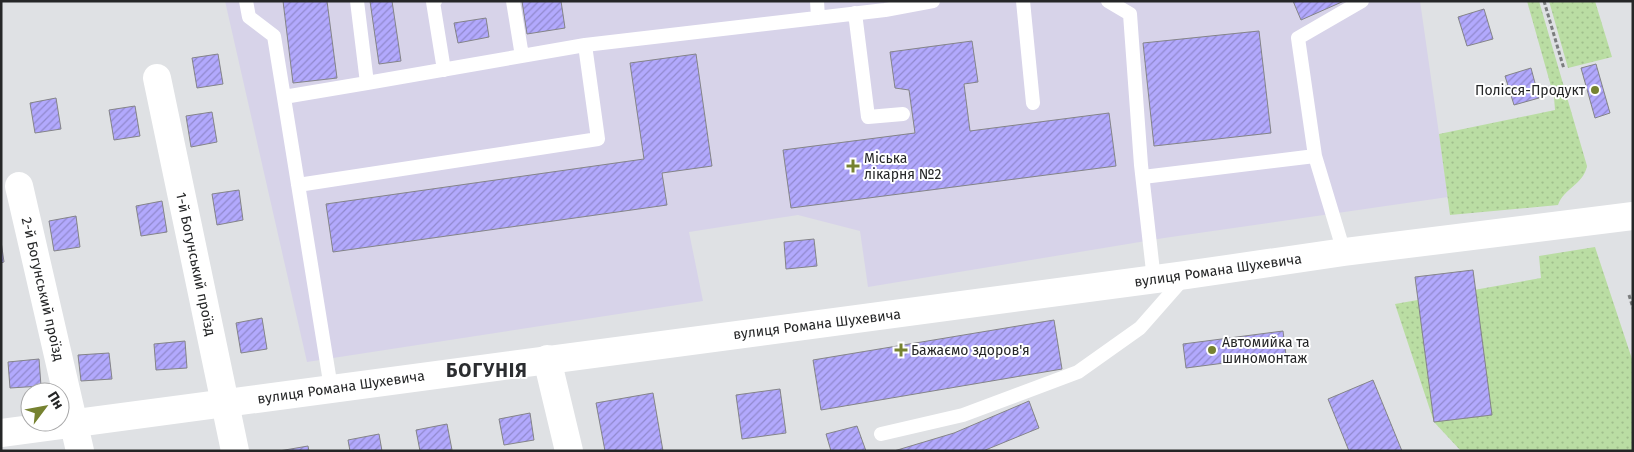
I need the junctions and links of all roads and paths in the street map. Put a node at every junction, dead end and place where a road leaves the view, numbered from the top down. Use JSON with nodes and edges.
{"nodes":[{"id":1,"x":246,"y":1,"type":"edge"},
{"id":2,"x":357,"y":1,"type":"edge"},
{"id":3,"x":435,"y":1,"type":"edge"},
{"id":4,"x":513,"y":1,"type":"edge"},
{"id":5,"x":817,"y":1,"type":"edge"},
{"id":6,"x":933,"y":1,"type":"edge"},
{"id":7,"x":1023,"y":1,"type":"edge"},
{"id":8,"x":1108,"y":1,"type":"edge"},
{"id":9,"x":1362,"y":1,"type":"edge"},
{"id":10,"x":1544,"y":1,"type":"edge"},
{"id":11,"x":855,"y":13,"type":"junction"},
{"id":12,"x":818,"y":18,"type":"junction"},
{"id":13,"x":584,"y":45,"type":"junction"},
{"id":14,"x":522,"y":56,"type":"junction"},
{"id":15,"x":1564,"y":69,"type":"dead end"},
{"id":16,"x":444,"y":70,"type":"junction"},
{"id":17,"x":158,"y":78,"type":"dead end"},
{"id":18,"x":367,"y":83,"type":"junction"},
{"id":19,"x":284,"y":97,"type":"junction"},
{"id":20,"x":1032,"y":103,"type":"dead end"},
{"id":21,"x":902,"y":114,"type":"dead end"},
{"id":22,"x":1315,"y":156,"type":"junction"},
{"id":23,"x":1143,"y":177,"type":"junction"},
{"id":24,"x":298,"y":184,"type":"junction"},
{"id":25,"x":18,"y":186,"type":"dead end"},
{"id":26,"x":1633,"y":216,"type":"edge"},
{"id":27,"x":1344,"y":252,"type":"junction"},
{"id":28,"x":1186,"y":275,"type":"junction"},
{"id":29,"x":1154,"y":280,"type":"junction"},
{"id":30,"x":1629,"y":295,"type":"dead end"},
{"id":31,"x":1633,"y":308,"type":"edge"},
{"id":32,"x":546,"y":359,"type":"junction"},
{"id":33,"x":331,"y":388,"type":"junction"},
{"id":34,"x":226,"y":403,"type":"junction"},
{"id":35,"x":73,"y":422,"type":"junction"},
{"id":36,"x":1,"y":433,"type":"edge"},
{"id":37,"x":881,"y":434,"type":"dead end"},
{"id":38,"x":80,"y":451,"type":"edge"},
{"id":39,"x":235,"y":451,"type":"edge"},
{"id":40,"x":569,"y":451,"type":"edge"}],
"edges":[{"from":1,"to":19,"type":"lane"},
{"from":2,"to":18,"type":"lane"},
{"from":3,"to":16,"type":"lane"},
{"from":4,"to":14,"type":"lane"},
{"from":5,"to":12,"type":"lane"},
{"from":6,"to":11,"type":"lane"},
{"from":7,"to":20,"type":"lane"},
{"from":8,"to":23,"type":"lane"},
{"from":9,"to":22,"type":"lane"},
{"from":10,"to":15,"type":"path"},
{"from":11,"to":12,"type":"lane"},
{"from":11,"to":21,"type":"lane"},
{"from":12,"to":13,"type":"lane"},
{"from":13,"to":14,"type":"lane"},
{"from":13,"to":24,"type":"lane"},
{"from":14,"to":16,"type":"lane"},
{"from":16,"to":18,"type":"lane"},
{"from":17,"to":34,"type":"street","name":"1-й Богунський проїзд"},
{"from":18,"to":19,"type":"lane"},
{"from":19,"to":24,"type":"lane"},
{"from":22,"to":23,"type":"lane"},
{"from":22,"to":27,"type":"lane"},
{"from":23,"to":29,"type":"lane"},
{"from":24,"to":33,"type":"lane"},
{"from":25,"to":35,"type":"street","name":"2-й Богунський проїзд"},
{"from":26,"to":27,"type":"street","name":"вулиця Романа Шухевича"},
{"from":27,"to":28,"type":"street","name":"вулиця Романа Шухевича"},
{"from":28,"to":29,"type":"street","name":"вулиця Романа Шухевича"},
{"from":28,"to":37,"type":"lane"},
{"from":29,"to":32,"type":"street","name":"вулиця Романа Шухевича"},
{"from":30,"to":31,"type":"path"},
{"from":32,"to":33,"type":"street","name":"вулиця Романа Шухевича"},
{"from":32,"to":40,"type":"street"},
{"from":33,"to":34,"type":"street","name":"вулиця Романа Шухевича"},
{"from":34,"to":35,"type":"street","name":"вулиця Романа Шухевича"},
{"from":34,"to":39,"type":"street","name":"1-й Богунський проїзд"},
{"from":35,"to":36,"type":"street","name":"вулиця Романа Шухевича"},
{"from":35,"to":38,"type":"street","name":"2-й Богунський проїзд"}]}
